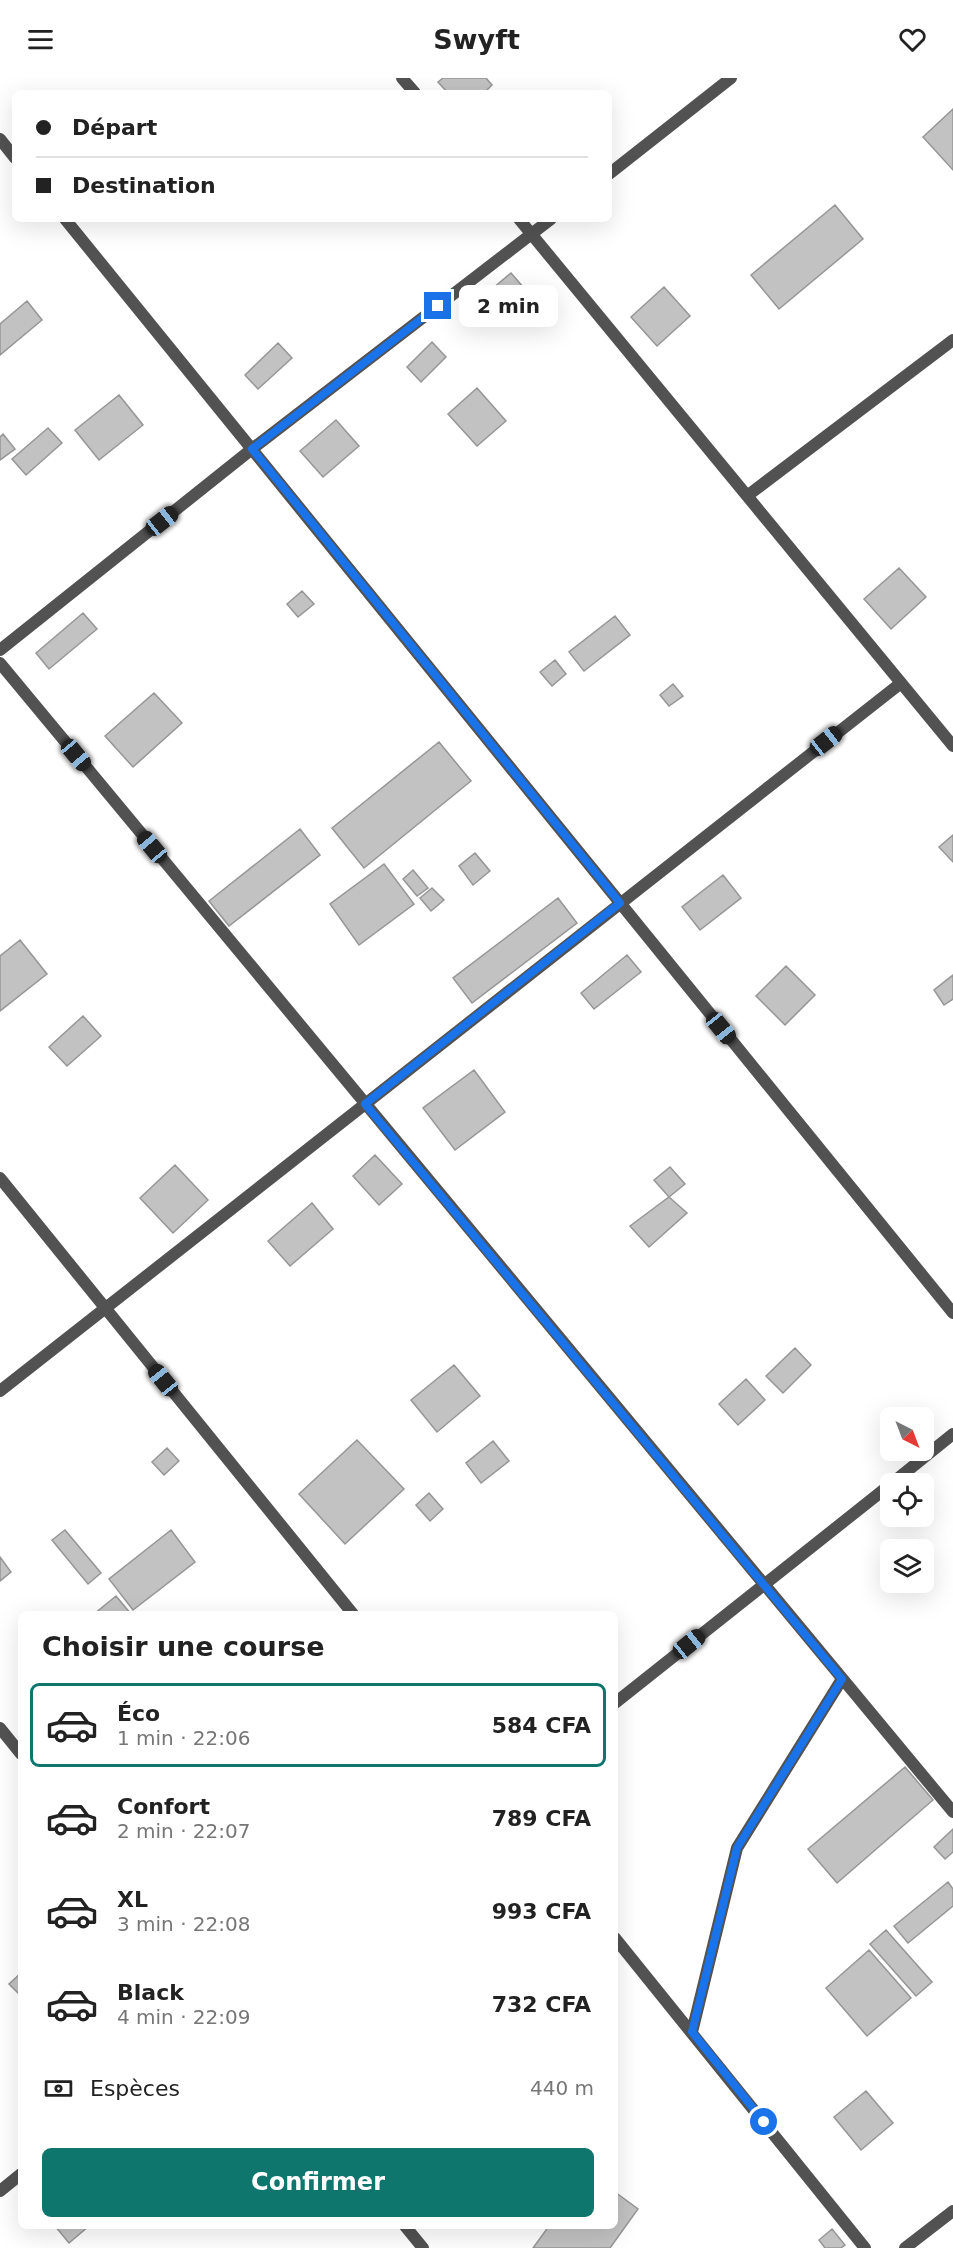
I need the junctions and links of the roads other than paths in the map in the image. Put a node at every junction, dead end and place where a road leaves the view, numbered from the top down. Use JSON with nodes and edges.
{"nodes":[{"id":1,"x":402,"y":78,"type":"edge"},
{"id":2,"x":731,"y":78,"type":"edge"},
{"id":3,"x":412,"y":90,"type":"edge"},
{"id":4,"x":0,"y":139,"type":"edge"},
{"id":5,"x":12,"y":154,"type":"edge"},
{"id":6,"x":612,"y":172,"type":"edge"},
{"id":7,"x":67,"y":222,"type":"edge"},
{"id":8,"x":521,"y":222,"type":"edge"},
{"id":9,"x":547,"y":222,"type":"edge"},
{"id":10,"x":531,"y":234,"type":"junction"},
{"id":11,"x":953,"y":340,"type":"edge"},
{"id":12,"x":252,"y":449,"type":"junction"},
{"id":13,"x":747,"y":496,"type":"junction"},
{"id":14,"x":0,"y":650,"type":"edge"},
{"id":15,"x":0,"y":663,"type":"edge"},
{"id":16,"x":901,"y":683,"type":"junction"},
{"id":17,"x":953,"y":746,"type":"edge"},
{"id":18,"x":620,"y":903,"type":"junction"},
{"id":19,"x":365,"y":1104,"type":"junction"},
{"id":20,"x":0,"y":1178,"type":"edge"},
{"id":21,"x":105,"y":1308,"type":"junction"},
{"id":22,"x":953,"y":1313,"type":"edge"},
{"id":23,"x":0,"y":1391,"type":"edge"},
{"id":24,"x":953,"y":1434,"type":"edge"},
{"id":25,"x":905,"y":1473,"type":"edge"},
{"id":26,"x":880,"y":1493,"type":"edge"},
{"id":27,"x":764,"y":1585,"type":"junction"},
{"id":28,"x":351,"y":1611,"type":"edge"},
{"id":29,"x":842,"y":1679,"type":"junction"},
{"id":30,"x":618,"y":1701,"type":"edge"},
{"id":31,"x":0,"y":1728,"type":"edge"},
{"id":32,"x":18,"y":1750,"type":"edge"},
{"id":33,"x":953,"y":1812,"type":"edge"},
{"id":34,"x":618,"y":1942,"type":"edge"},
{"id":35,"x":692,"y":2032,"type":"junction"},
{"id":36,"x":18,"y":2176,"type":"edge"},
{"id":37,"x":0,"y":2191,"type":"edge"},
{"id":38,"x":953,"y":2211,"type":"edge"},
{"id":39,"x":407,"y":2229,"type":"edge"},
{"id":40,"x":423,"y":2248,"type":"edge"},
{"id":41,"x":865,"y":2248,"type":"edge"},
{"id":42,"x":905,"y":2248,"type":"edge"}],
"edges":[{"from":1,"to":3,"type":"street"},
{"from":2,"to":6,"type":"street"},
{"from":4,"to":5,"type":"street"},
{"from":7,"to":12,"type":"street"},
{"from":8,"to":10,"type":"street"},
{"from":9,"to":10,"type":"street"},
{"from":10,"to":12,"type":"street"},
{"from":10,"to":13,"type":"street"},
{"from":11,"to":13,"type":"street"},
{"from":12,"to":14,"type":"street"},
{"from":12,"to":18,"type":"street"},
{"from":13,"to":16,"type":"street"},
{"from":15,"to":19,"type":"street"},
{"from":16,"to":17,"type":"street"},
{"from":16,"to":18,"type":"street"},
{"from":18,"to":19,"type":"street"},
{"from":18,"to":22,"type":"street"},
{"from":19,"to":21,"type":"street"},
{"from":19,"to":27,"type":"street"},
{"from":20,"to":21,"type":"street"},
{"from":21,"to":23,"type":"street"},
{"from":21,"to":28,"type":"street"},
{"from":24,"to":25,"type":"street"},
{"from":26,"to":27,"type":"street"},
{"from":27,"to":29,"type":"street"},
{"from":27,"to":30,"type":"street"},
{"from":29,"to":33,"type":"street"},
{"from":29,"to":35,"type":"street"},
{"from":31,"to":32,"type":"street"},
{"from":34,"to":35,"type":"street"},
{"from":35,"to":41,"type":"street"},
{"from":36,"to":37,"type":"street"},
{"from":38,"to":42,"type":"street"},
{"from":39,"to":40,"type":"street"}]}
